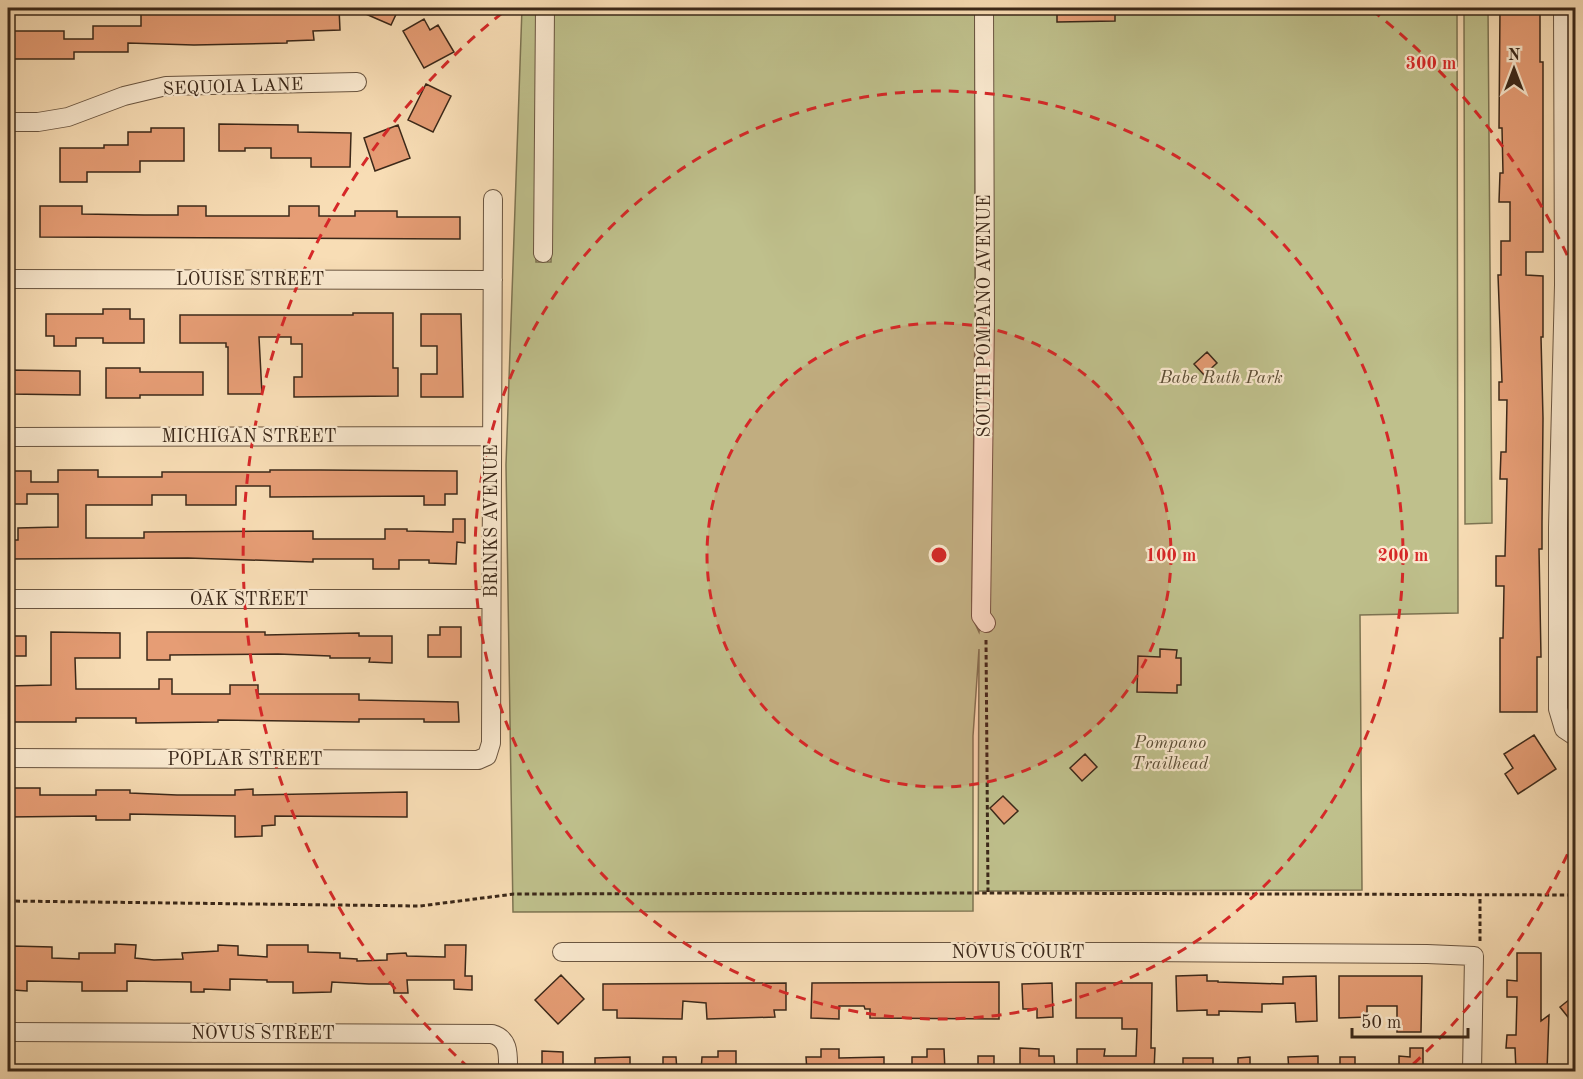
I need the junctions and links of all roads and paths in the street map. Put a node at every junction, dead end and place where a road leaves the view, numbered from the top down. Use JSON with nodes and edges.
{"nodes":[{"id":1,"x":545,"y":8,"type":"edge"},
{"id":2,"x":984,"y":8,"type":"edge"},
{"id":3,"x":1563,"y":8,"type":"edge"},
{"id":4,"x":1569,"y":37,"type":"edge"},
{"id":5,"x":357,"y":82,"type":"dead end"},
{"id":6,"x":8,"y":122,"type":"edge"},
{"id":7,"x":1569,"y":162,"type":"edge"},
{"id":8,"x":493,"y":200,"type":"dead end"},
{"id":9,"x":543,"y":253,"type":"dead end"},
{"id":10,"x":8,"y":279,"type":"edge"},
{"id":11,"x":493,"y":280,"type":"junction"},
{"id":12,"x":1570,"y":285,"type":"edge"},
{"id":13,"x":1569,"y":408,"type":"edge"},
{"id":14,"x":8,"y":436,"type":"edge"},
{"id":15,"x":491,"y":436,"type":"junction"},
{"id":16,"x":1567,"y":528,"type":"edge"},
{"id":17,"x":8,"y":599,"type":"edge"},
{"id":18,"x":490,"y":599,"type":"junction"},
{"id":19,"x":987,"y":623,"type":"joint"},
{"id":20,"x":1572,"y":735,"type":"edge"},
{"id":21,"x":8,"y":758,"type":"edge"},
{"id":22,"x":482,"y":758,"type":"joint"},
{"id":23,"x":988,"y":893,"type":"junction"},
{"id":24,"x":1480,"y":895,"type":"junction"},
{"id":25,"x":1575,"y":895,"type":"edge"},
{"id":26,"x":8,"y":901,"type":"edge"},
{"id":27,"x":562,"y":952,"type":"dead end"},
{"id":28,"x":1474,"y":956,"type":"junction"},
{"id":29,"x":8,"y":1032,"type":"edge"},
{"id":30,"x":508,"y":1071,"type":"edge"},
{"id":31,"x":1472,"y":1071,"type":"edge"}],
"edges":[{"from":1,"to":9,"type":"street"},
{"from":2,"to":19,"type":"street","name":"SOUTH POMPANO AVENUE"},
{"from":3,"to":4,"type":"street"},
{"from":4,"to":7,"type":"street"},
{"from":5,"to":6,"type":"street","name":"SEQUOIA LANE"},
{"from":7,"to":12,"type":"street"},
{"from":8,"to":11,"type":"street","name":"BRINKS AVENUE"},
{"from":10,"to":11,"type":"street","name":"LOUISE STREET"},
{"from":11,"to":15,"type":"street","name":"BRINKS AVENUE"},
{"from":12,"to":13,"type":"street"},
{"from":13,"to":16,"type":"street"},
{"from":14,"to":15,"type":"street","name":"MICHIGAN STREET"},
{"from":15,"to":18,"type":"street","name":"BRINKS AVENUE"},
{"from":16,"to":20,"type":"street"},
{"from":17,"to":18,"type":"street","name":"OAK STREET"},
{"from":18,"to":22,"type":"street","name":"BRINKS AVENUE"},
{"from":19,"to":23,"type":"path"},
{"from":21,"to":22,"type":"street","name":"POPLAR STREET"},
{"from":23,"to":24,"type":"path"},
{"from":23,"to":26,"type":"path"},
{"from":24,"to":25,"type":"path"},
{"from":24,"to":28,"type":"path"},
{"from":27,"to":28,"type":"street","name":"NOVUS COURT"},
{"from":28,"to":31,"type":"street"},
{"from":29,"to":30,"type":"street","name":"NOVUS STREET"}]}
